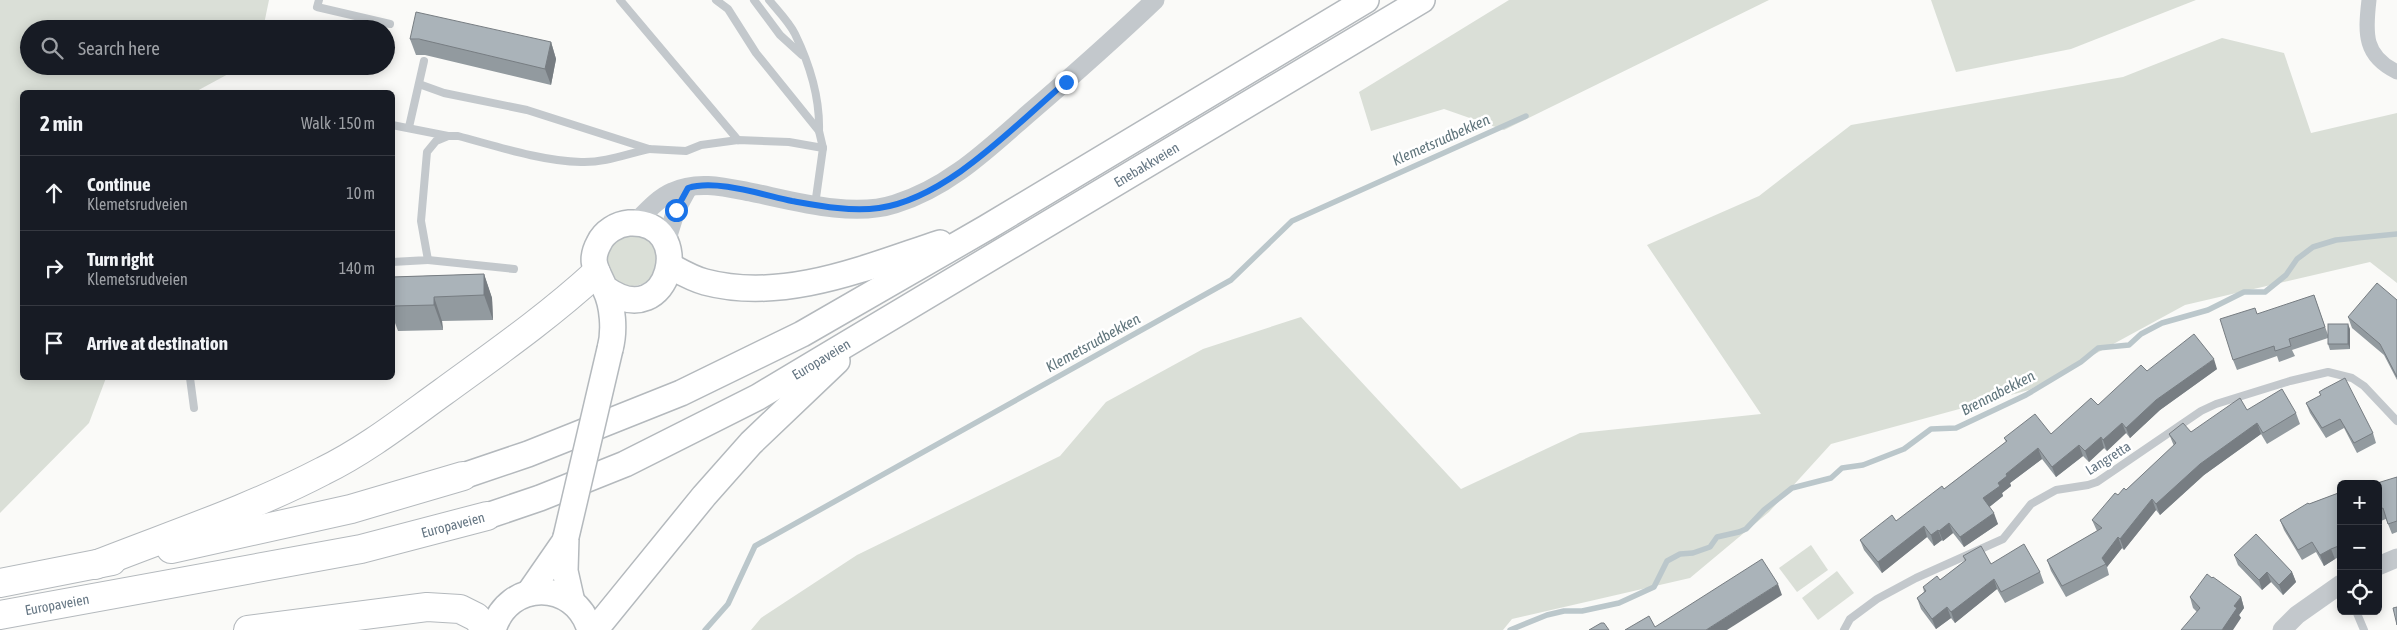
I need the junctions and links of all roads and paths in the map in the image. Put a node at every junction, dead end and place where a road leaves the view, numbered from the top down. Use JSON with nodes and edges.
{"nodes":[{"id":1,"x":319,"y":0,"type":"edge"},
{"id":2,"x":620,"y":0,"type":"edge"},
{"id":3,"x":716,"y":0,"type":"edge"},
{"id":4,"x":727,"y":0,"type":"edge"},
{"id":5,"x":754,"y":0,"type":"edge"},
{"id":6,"x":770,"y":0,"type":"edge"},
{"id":7,"x":1155,"y":0,"type":"edge"},
{"id":8,"x":1366,"y":0,"type":"edge"},
{"id":9,"x":1422,"y":0,"type":"edge"},
{"id":10,"x":2368,"y":0,"type":"edge"},
{"id":11,"x":728,"y":9,"type":"junction"},
{"id":12,"x":372,"y":20,"type":"edge"},
{"id":13,"x":803,"y":56,"type":"junction"},
{"id":14,"x":424,"y":61,"type":"dead end"},
{"id":15,"x":2397,"y":72,"type":"edge"},
{"id":16,"x":419,"y":84,"type":"junction"},
{"id":17,"x":395,"y":125,"type":"edge"},
{"id":18,"x":408,"y":127,"type":"junction"},
{"id":19,"x":819,"y":131,"type":"junction"},
{"id":20,"x":448,"y":136,"type":"junction"},
{"id":21,"x":738,"y":140,"type":"junction"},
{"id":22,"x":649,"y":148,"type":"junction"},
{"id":23,"x":823,"y":148,"type":"junction"},
{"id":24,"x":688,"y":188,"type":"junction"},
{"id":25,"x":815,"y":205,"type":"junction"},
{"id":26,"x":635,"y":223,"type":"junction"},
{"id":27,"x":986,"y":228,"type":"junction"},
{"id":28,"x":666,"y":242,"type":"junction"},
{"id":29,"x":428,"y":260,"type":"junction"},
{"id":30,"x":395,"y":262,"type":"edge"},
{"id":31,"x":670,"y":266,"type":"junction"},
{"id":32,"x":514,"y":269,"type":"dead end"},
{"id":33,"x":601,"y":281,"type":"junction"},
{"id":34,"x":645,"y":297,"type":"junction"},
{"id":35,"x":871,"y":330,"type":"junction"},
{"id":36,"x":611,"y":345,"type":"junction"},
{"id":37,"x":190,"y":380,"type":"edge"},
{"id":38,"x":194,"y":408,"type":"dead end"},
{"id":39,"x":2397,"y":422,"type":"edge"},
{"id":40,"x":463,"y":476,"type":"joint"},
{"id":41,"x":487,"y":516,"type":"joint"},
{"id":42,"x":566,"y":539,"type":"junction"},
{"id":43,"x":2397,"y":558,"type":"edge"},
{"id":44,"x":2382,"y":564,"type":"edge"},
{"id":45,"x":95,"y":565,"type":"junction"},
{"id":46,"x":0,"y":583,"type":"edge"},
{"id":47,"x":2337,"y":587,"type":"edge"},
{"id":48,"x":529,"y":593,"type":"junction"},
{"id":49,"x":572,"y":602,"type":"junction"},
{"id":50,"x":0,"y":615,"type":"edge"},
{"id":51,"x":2358,"y":615,"type":"edge"},
{"id":52,"x":248,"y":630,"type":"edge"},
{"id":53,"x":488,"y":630,"type":"edge"},
{"id":54,"x":493,"y":630,"type":"edge"},
{"id":55,"x":590,"y":630,"type":"edge"},
{"id":56,"x":595,"y":630,"type":"edge"},
{"id":57,"x":1844,"y":630,"type":"edge"},
{"id":58,"x":2282,"y":630,"type":"edge"},
{"id":59,"x":2364,"y":630,"type":"edge"}],
"edges":[{"from":1,"to":12,"type":"lane"},
{"from":2,"to":21,"type":"lane"},
{"from":3,"to":11,"type":"lane"},
{"from":4,"to":11,"type":"lane"},
{"from":5,"to":13,"type":"lane"},
{"from":6,"to":13,"type":"lane"},
{"from":7,"to":25,"type":"street"},
{"from":8,"to":27,"type":"highway","name":"Enebakkveien"},
{"from":9,"to":35,"type":"highway","name":"Enebakkveien"},
{"from":10,"to":15,"type":"street"},
{"from":11,"to":19,"type":"lane"},
{"from":13,"to":19,"type":"lane"},
{"from":14,"to":16,"type":"lane"},
{"from":16,"to":18,"type":"lane"},
{"from":16,"to":22,"type":"lane"},
{"from":17,"to":18,"type":"lane"},
{"from":18,"to":20,"type":"lane"},
{"from":19,"to":23,"type":"lane"},
{"from":20,"to":22,"type":"lane"},
{"from":20,"to":29,"type":"lane"},
{"from":21,"to":22,"type":"lane"},
{"from":21,"to":23,"type":"lane"},
{"from":23,"to":25,"type":"lane"},
{"from":24,"to":25,"type":"street"},
{"from":24,"to":26,"type":"street"},
{"from":24,"to":28,"type":"street"},
{"from":26,"to":28,"type":"highway"},
{"from":26,"to":33,"type":"highway"},
{"from":27,"to":31,"type":"highway"},
{"from":27,"to":40,"type":"highway","name":"Enebakkveien"},
{"from":28,"to":31,"type":"highway"},
{"from":29,"to":30,"type":"lane"},
{"from":29,"to":32,"type":"lane"},
{"from":31,"to":34,"type":"highway"},
{"from":33,"to":34,"type":"highway"},
{"from":33,"to":36,"type":"highway"},
{"from":33,"to":45,"type":"highway"},
{"from":34,"to":36,"type":"highway"},
{"from":35,"to":41,"type":"highway","name":"Europaveien"},
{"from":35,"to":56,"type":"highway"},
{"from":36,"to":42,"type":"highway","bridge":true},
{"from":37,"to":38,"type":"lane"},
{"from":39,"to":57,"type":"lane","name":"Langretta"},
{"from":40,"to":45,"type":"highway"},
{"from":41,"to":50,"type":"highway","name":"Europaveien"},
{"from":42,"to":48,"type":"highway"},
{"from":42,"to":49,"type":"highway"},
{"from":43,"to":44,"type":"street"},
{"from":45,"to":46,"type":"highway"},
{"from":47,"to":58,"type":"street"},
{"from":48,"to":49,"type":"highway"},
{"from":48,"to":54,"type":"highway"},
{"from":49,"to":55,"type":"highway"},
{"from":51,"to":59,"type":"lane"},
{"from":52,"to":53,"type":"highway"}]}
